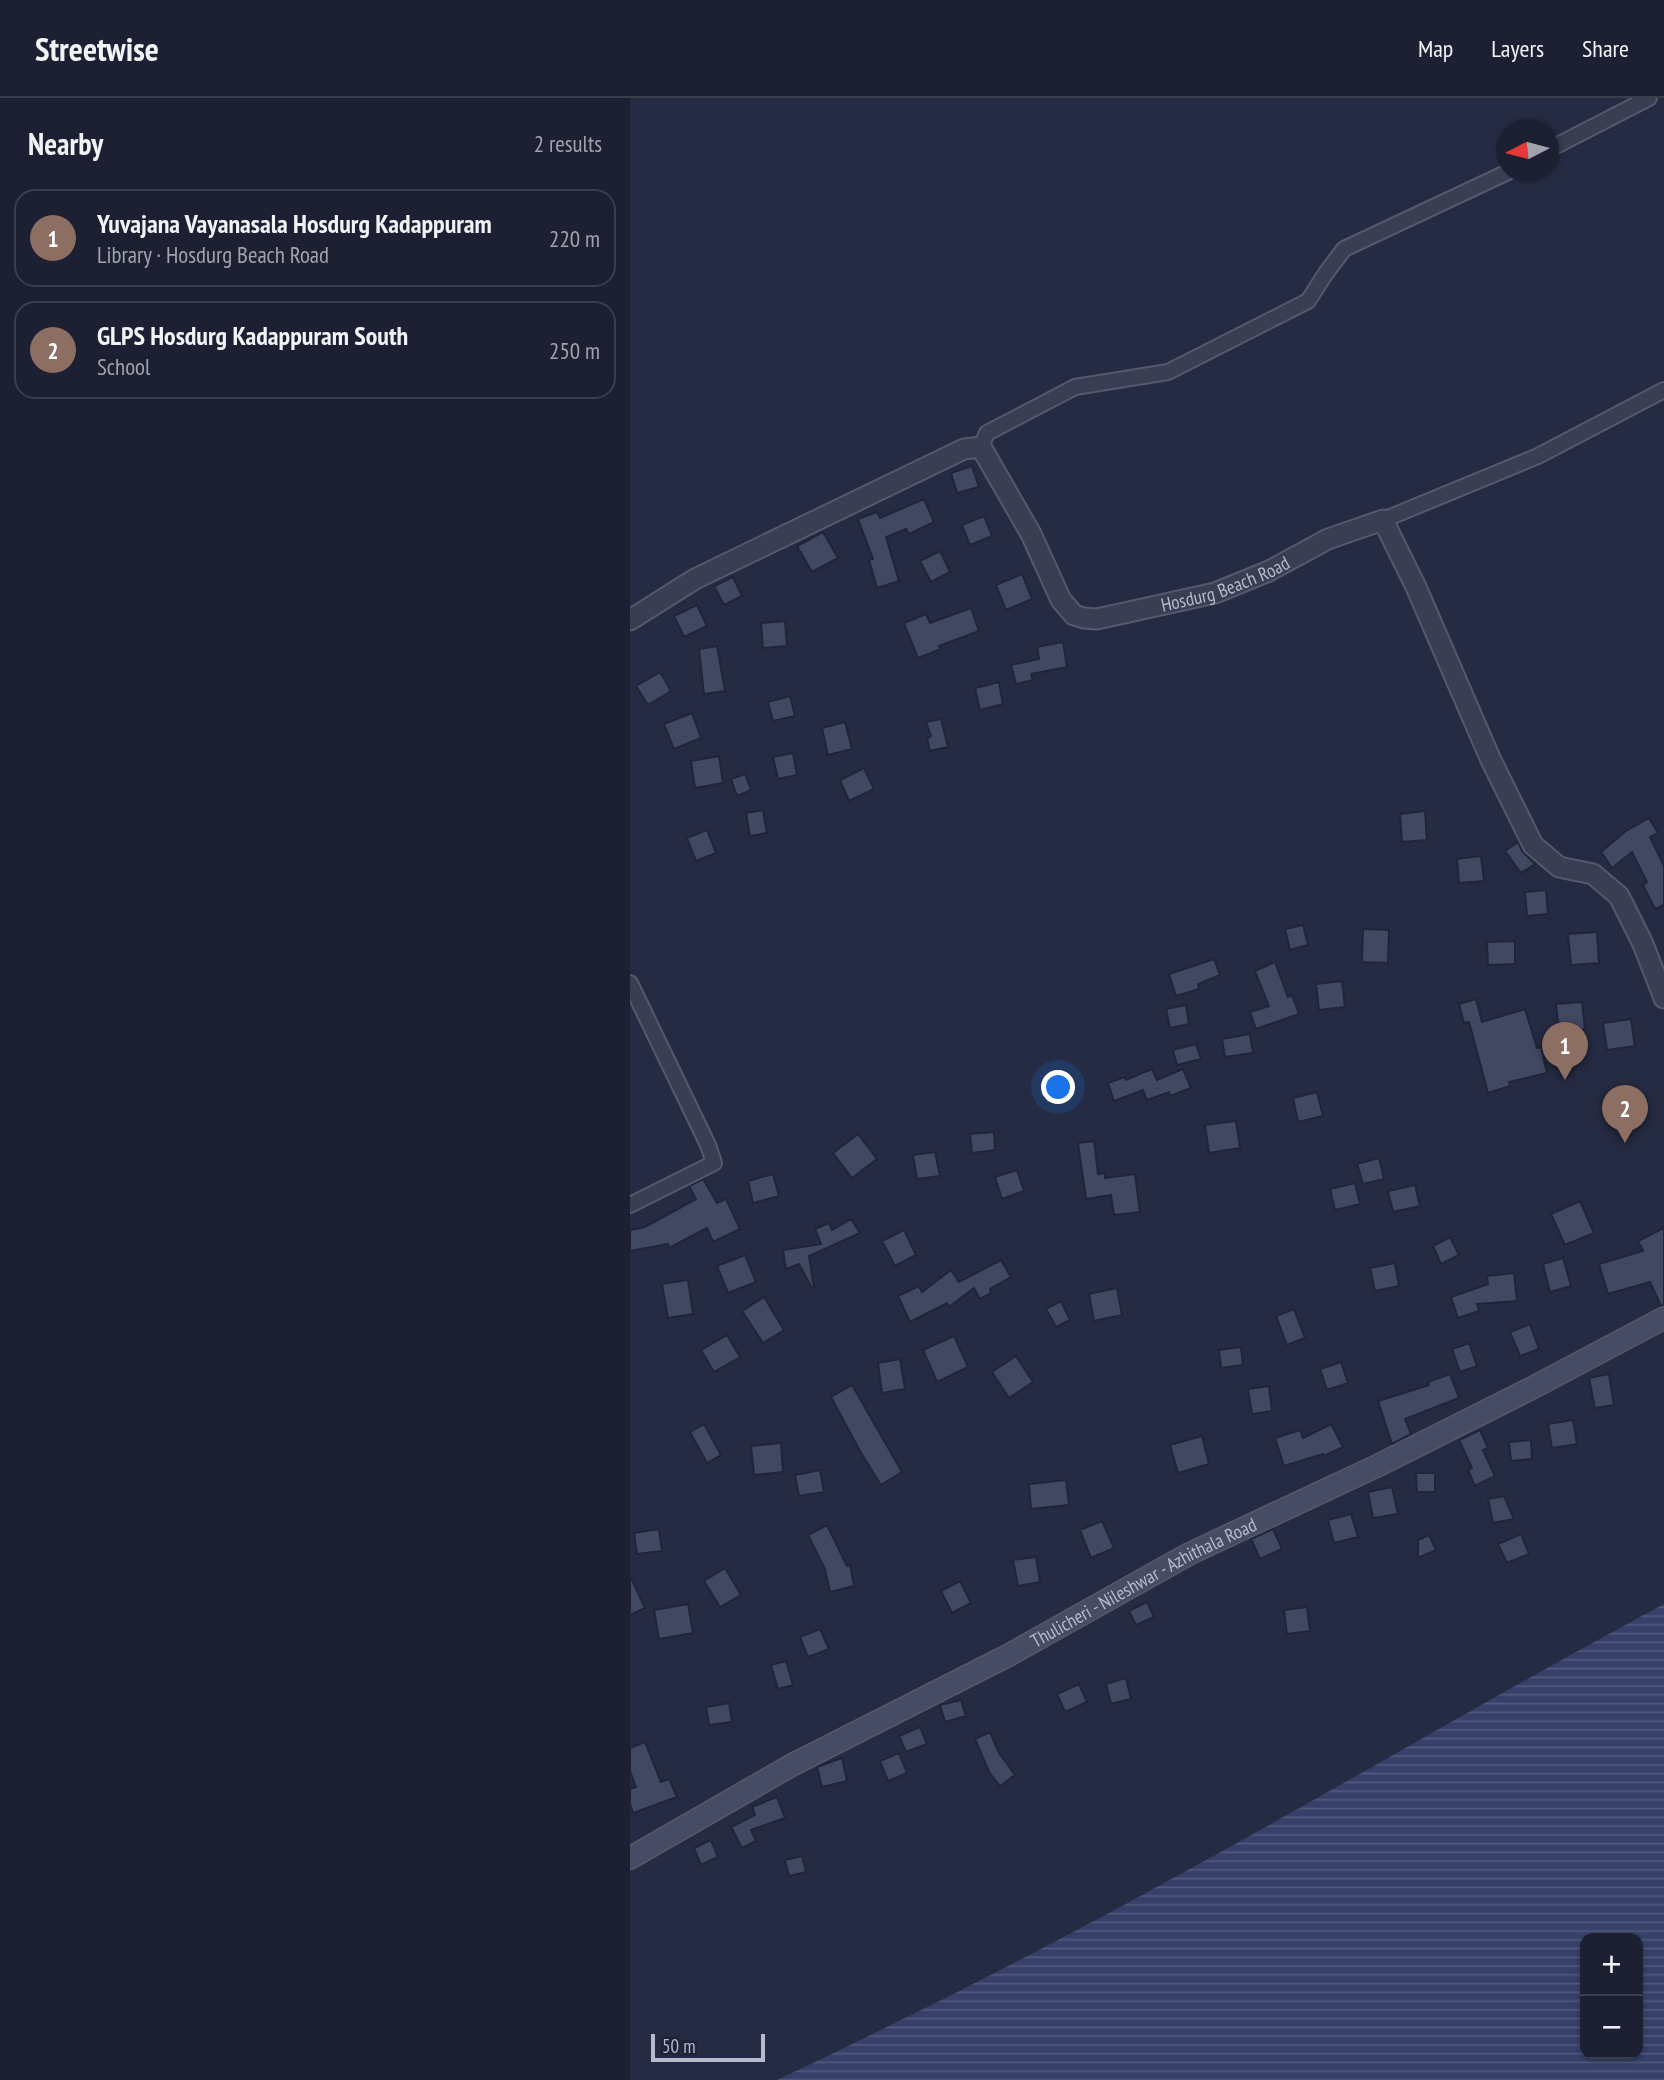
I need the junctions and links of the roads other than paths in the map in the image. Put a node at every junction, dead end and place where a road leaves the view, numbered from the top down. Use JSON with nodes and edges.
{"nodes":[{"id":1,"x":1649,"y":98,"type":"edge"},
{"id":2,"x":1559,"y":145,"type":"edge"},
{"id":3,"x":1496,"y":178,"type":"edge"},
{"id":4,"x":1664,"y":390,"type":"edge"},
{"id":5,"x":981,"y":447,"type":"junction"},
{"id":6,"x":1383,"y":520,"type":"junction"},
{"id":7,"x":630,"y":620,"type":"edge"},
{"id":8,"x":630,"y":983,"type":"edge"},
{"id":9,"x":1664,"y":998,"type":"edge"},
{"id":10,"x":630,"y":1205,"type":"edge"},
{"id":11,"x":1664,"y":1318,"type":"edge"},
{"id":12,"x":630,"y":1858,"type":"edge"}],
"edges":[{"from":1,"to":2,"type":"street"},
{"from":3,"to":5,"type":"street"},
{"from":4,"to":6,"type":"street"},
{"from":5,"to":6,"type":"street","name":"Hosdurg Beach Road"},
{"from":5,"to":7,"type":"street"},
{"from":6,"to":9,"type":"street"},
{"from":8,"to":10,"type":"street"},
{"from":11,"to":12,"type":"main road","name":"Thulicheri - Nileshwar - Azhithala Road"}]}
